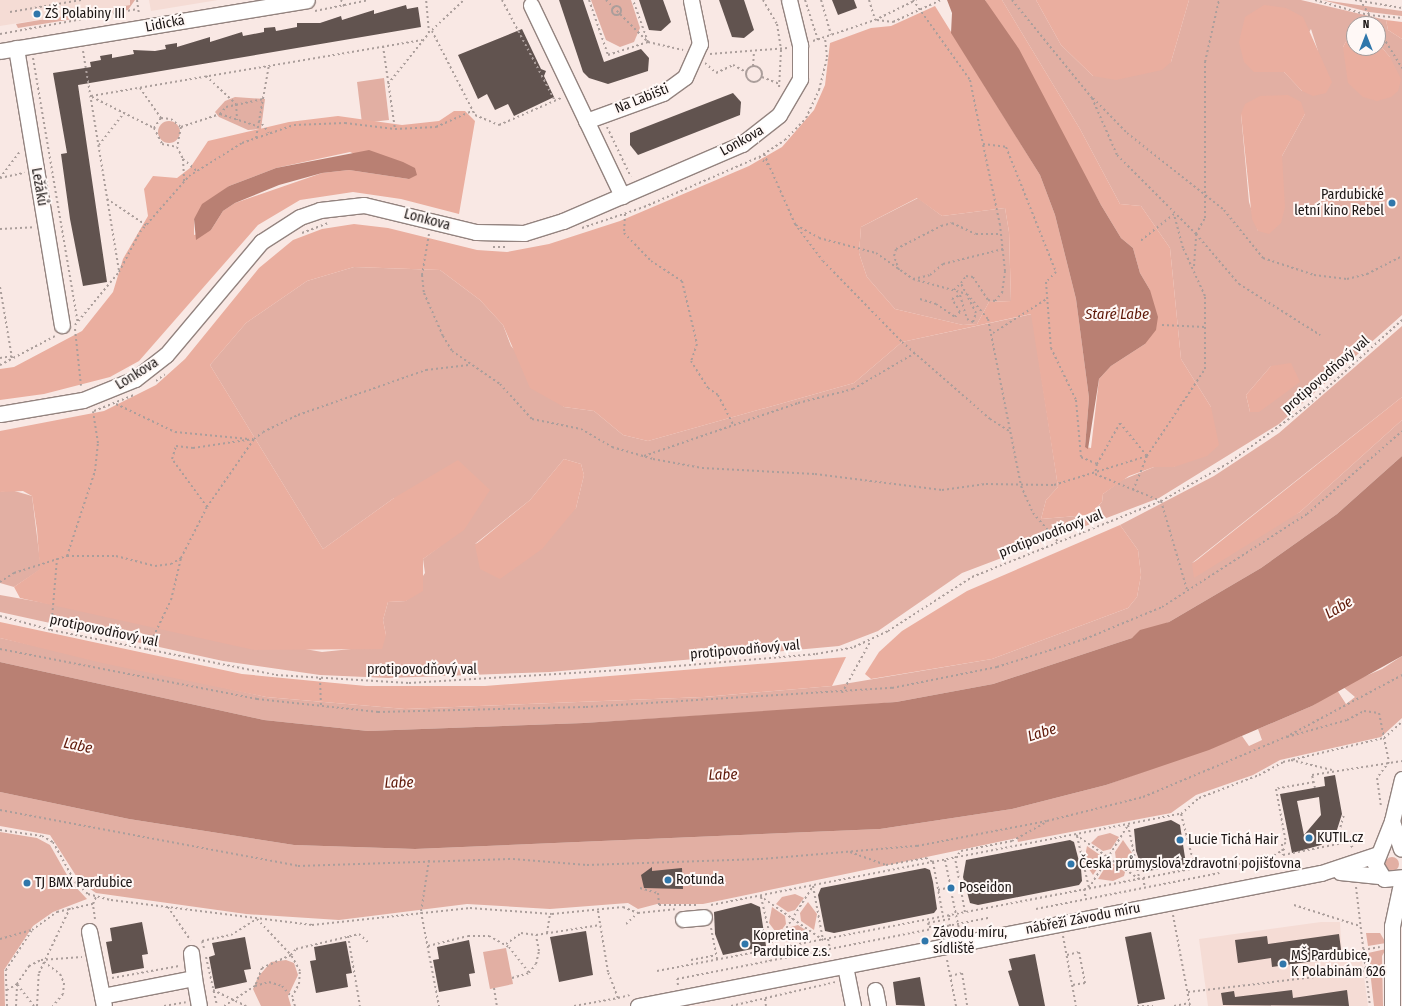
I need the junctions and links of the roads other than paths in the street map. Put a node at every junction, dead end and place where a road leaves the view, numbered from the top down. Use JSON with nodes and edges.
{"nodes":[{"id":1,"x":307,"y":0,"type":"edge"},
{"id":2,"x":691,"y":0,"type":"edge"},
{"id":3,"x":789,"y":0,"type":"edge"},
{"id":4,"x":531,"y":5,"type":"dead end"},
{"id":5,"x":16,"y":48,"type":"junction"},
{"id":6,"x":0,"y":51,"type":"edge"},
{"id":7,"x":586,"y":121,"type":"junction"},
{"id":8,"x":619,"y":190,"type":"junction"},
{"id":9,"x":69,"y":325,"type":"road end"},
{"id":10,"x":0,"y":414,"type":"edge"},
{"id":11,"x":1402,"y":779,"type":"edge"},
{"id":12,"x":1387,"y":817,"type":"junction"},
{"id":13,"x":1402,"y":850,"type":"edge"},
{"id":14,"x":1379,"y":853,"type":"junction"},
{"id":15,"x":1321,"y":873,"type":"junction"},
{"id":16,"x":1380,"y":876,"type":"junction"},
{"id":17,"x":1402,"y":878,"type":"edge"},
{"id":18,"x":704,"y":915,"type":"road end"},
{"id":19,"x":683,"y":919,"type":"dead end"},
{"id":20,"x":89,"y":931,"type":"dead end"},
{"id":21,"x":1395,"y":935,"type":"edge"},
{"id":22,"x":845,"y":966,"type":"junction"},
{"id":23,"x":875,"y":990,"type":"dead end"},
{"id":24,"x":103,"y":1001,"type":"edge"},
{"id":25,"x":199,"y":1006,"type":"edge"},
{"id":26,"x":638,"y":1006,"type":"edge"},
{"id":27,"x":853,"y":1006,"type":"edge"},
{"id":28,"x":878,"y":1006,"type":"edge"},
{"id":29,"x":1392,"y":1006,"type":"edge"}],
"edges":[{"from":1,"to":5,"type":"street","name":"Lidická"},
{"from":2,"to":7,"type":"street","name":"Na Labišti"},
{"from":3,"to":8,"type":"street","name":"Lonkova"},
{"from":4,"to":7,"type":"street"},
{"from":5,"to":6,"type":"street","name":"Lidická"},
{"from":5,"to":9,"type":"street","name":"Ležáků"},
{"from":7,"to":8,"type":"street"},
{"from":8,"to":10,"type":"street","name":"Lonkova"},
{"from":11,"to":12,"type":"street"},
{"from":12,"to":13,"type":"street"},
{"from":12,"to":14,"type":"street"},
{"from":13,"to":14,"type":"street","name":"nábřeží Závodu míru"},
{"from":14,"to":15,"type":"street","name":"nábřeží Závodu míru"},
{"from":14,"to":16,"type":"street"},
{"from":15,"to":16,"type":"street","name":"nábřeží Závodu míru"},
{"from":15,"to":22,"type":"street","name":"nábřeží Závodu míru"},
{"from":16,"to":17,"type":"street","name":"nábřeží Závodu míru"},
{"from":16,"to":21,"type":"street"},
{"from":17,"to":21,"type":"street"},
{"from":18,"to":19,"type":"street"},
{"from":20,"to":24,"type":"street"},
{"from":21,"to":29,"type":"street"},
{"from":22,"to":26,"type":"street","name":"nábřeží Závodu míru"},
{"from":22,"to":27,"type":"street"},
{"from":23,"to":28,"type":"street"},
{"from":24,"to":25,"type":"street"}]}
